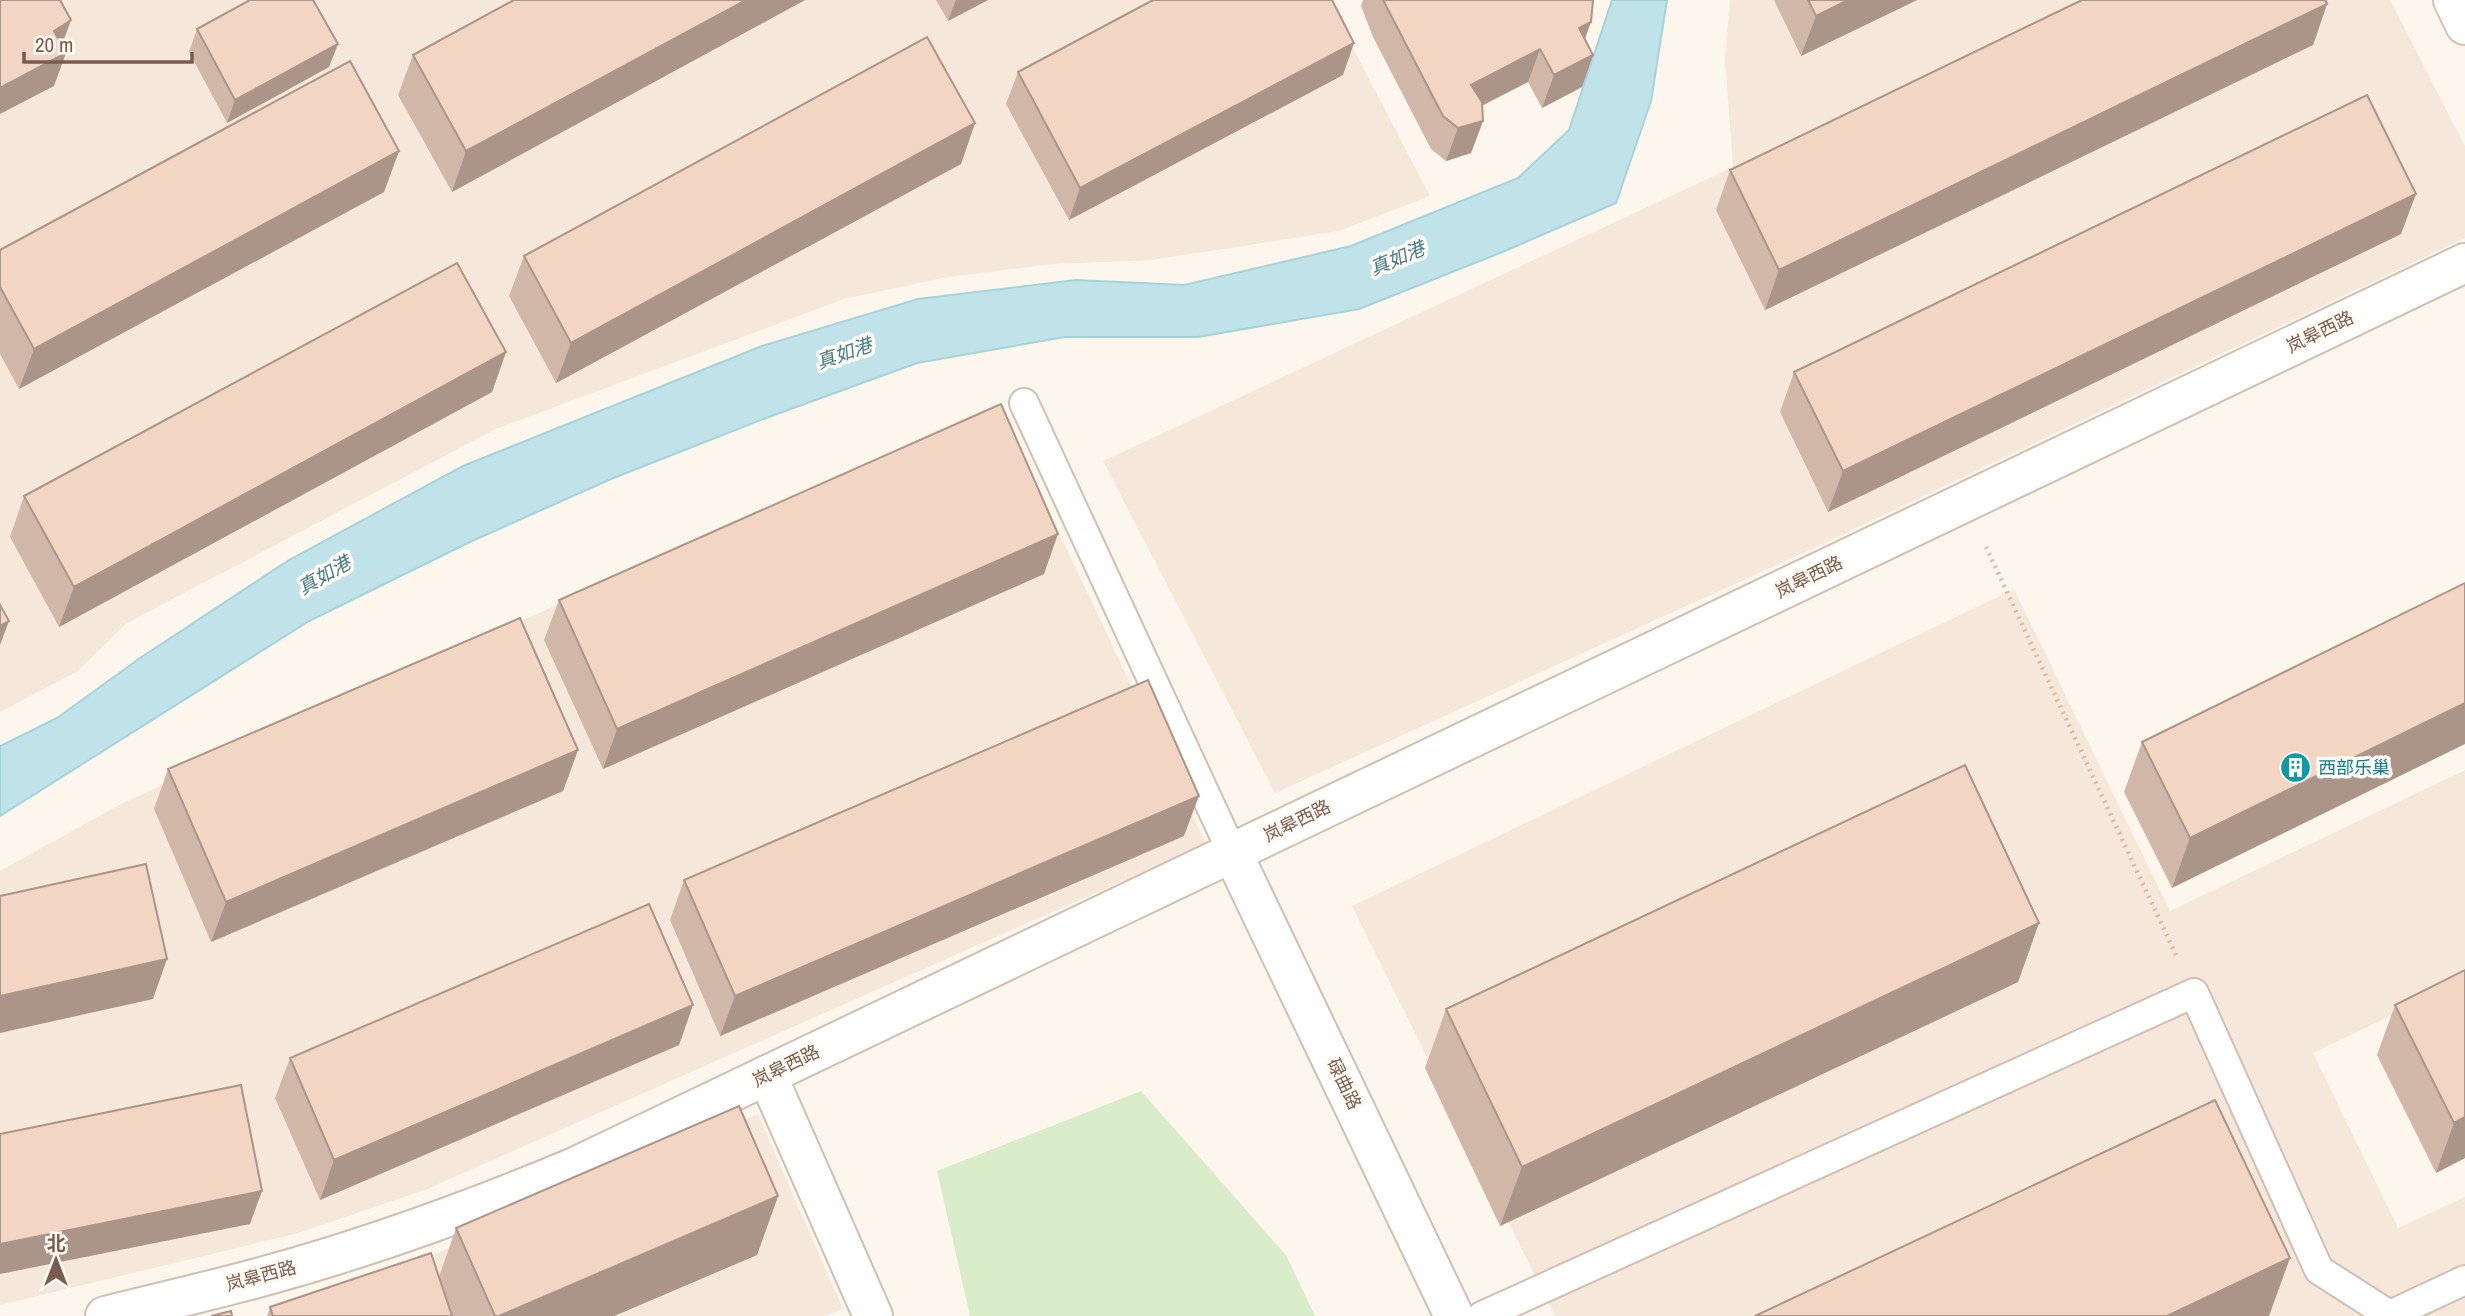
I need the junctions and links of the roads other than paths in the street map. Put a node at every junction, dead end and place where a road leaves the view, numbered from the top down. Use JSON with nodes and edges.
{"nodes":[{"id":1,"x":2453,"y":0,"type":"edge"},
{"id":2,"x":2465,"y":24,"type":"edge"},
{"id":3,"x":2465,"y":263,"type":"edge"},
{"id":4,"x":1024,"y":403,"type":"dead end"},
{"id":5,"x":1232,"y":852,"type":"junction"},
{"id":6,"x":767,"y":1075,"type":"junction"},
{"id":7,"x":2465,"y":1280,"type":"edge"},
{"id":8,"x":105,"y":1316,"type":"edge"},
{"id":9,"x":873,"y":1316,"type":"edge"},
{"id":10,"x":1454,"y":1316,"type":"edge"},
{"id":11,"x":1482,"y":1316,"type":"edge"},
{"id":12,"x":2390,"y":1316,"type":"edge"}],
"edges":[{"from":1,"to":2,"type":"street"},
{"from":3,"to":5,"type":"street","name":"岚皋西路"},
{"from":4,"to":5,"type":"lane"},
{"from":5,"to":6,"type":"street","name":"岚皋西路"},
{"from":5,"to":10,"type":"street","name":"碌曲路"},
{"from":6,"to":8,"type":"street","name":"岚皋西路"},
{"from":6,"to":9,"type":"street"},
{"from":7,"to":12,"type":"lane"},
{"from":11,"to":12,"type":"lane"}]}
